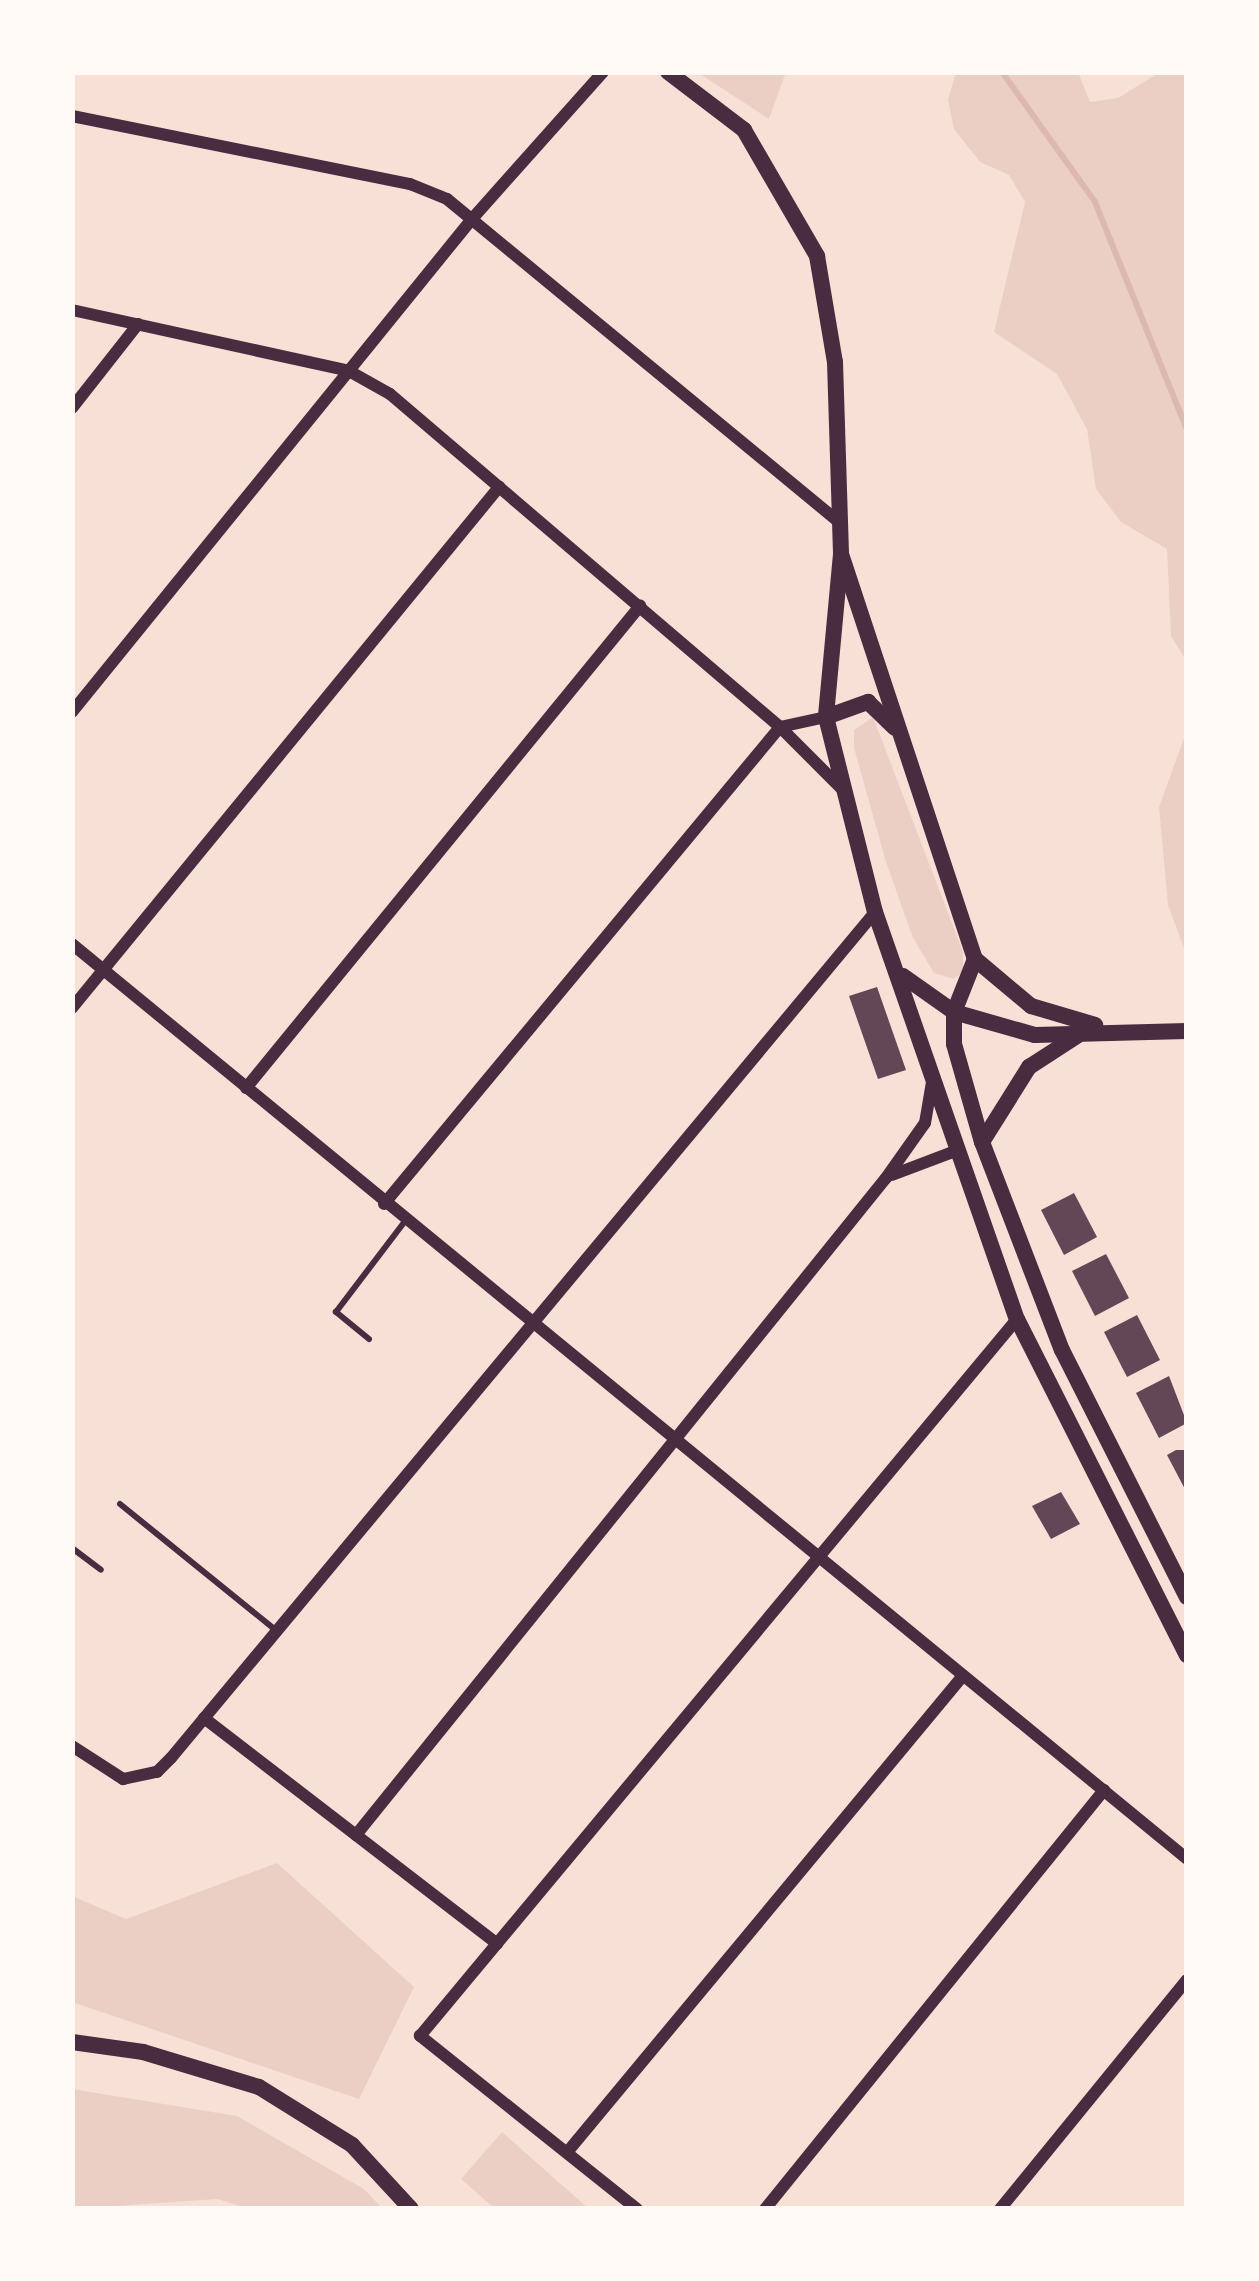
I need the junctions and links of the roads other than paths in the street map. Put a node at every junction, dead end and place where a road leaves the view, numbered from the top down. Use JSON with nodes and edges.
{"nodes":[{"id":1,"x":604,"y":72,"type":"edge"},
{"id":2,"x":668,"y":72,"type":"edge"},
{"id":3,"x":72,"y":116,"type":"edge"},
{"id":4,"x":472,"y":219,"type":"junction"},
{"id":5,"x":72,"y":310,"type":"edge"},
{"id":6,"x":138,"y":324,"type":"junction"},
{"id":7,"x":349,"y":371,"type":"junction"},
{"id":8,"x":72,"y":407,"type":"edge"},
{"id":9,"x":500,"y":487,"type":"junction"},
{"id":10,"x":839,"y":522,"type":"junction"},
{"id":11,"x":841,"y":554,"type":"junction"},
{"id":12,"x":640,"y":607,"type":"junction"},
{"id":13,"x":72,"y":712,"type":"edge"},
{"id":14,"x":826,"y":718,"type":"junction"},
{"id":15,"x":780,"y":727,"type":"junction"},
{"id":16,"x":905,"y":744,"type":"junction"},
{"id":17,"x":843,"y":790,"type":"junction"},
{"id":18,"x":875,"y":912,"type":"junction"},
{"id":19,"x":72,"y":944,"type":"edge"},
{"id":20,"x":975,"y":958,"type":"junction"},
{"id":21,"x":104,"y":970,"type":"junction"},
{"id":22,"x":903,"y":976,"type":"junction"},
{"id":23,"x":72,"y":1008,"type":"edge"},
{"id":24,"x":954,"y":1012,"type":"junction"},
{"id":25,"x":1113,"y":1028,"type":"junction"},
{"id":26,"x":1084,"y":1031,"type":"junction"},
{"id":27,"x":1187,"y":1031,"type":"edge"},
{"id":28,"x":933,"y":1081,"type":"junction"},
{"id":29,"x":246,"y":1088,"type":"junction"},
{"id":30,"x":982,"y":1142,"type":"junction"},
{"id":31,"x":958,"y":1150,"type":"junction"},
{"id":32,"x":886,"y":1178,"type":"junction"},
{"id":33,"x":383,"y":1204,"type":"junction"},
{"id":34,"x":405,"y":1221,"type":"junction"},
{"id":35,"x":1017,"y":1318,"type":"junction"},
{"id":36,"x":531,"y":1324,"type":"junction"},
{"id":37,"x":369,"y":1339,"type":"dead end"},
{"id":38,"x":675,"y":1442,"type":"junction"},
{"id":39,"x":120,"y":1504,"type":"dead end"},
{"id":40,"x":72,"y":1548,"type":"edge"},
{"id":41,"x":817,"y":1557,"type":"junction"},
{"id":42,"x":101,"y":1570,"type":"dead end"},
{"id":43,"x":1187,"y":1597,"type":"edge"},
{"id":44,"x":277,"y":1631,"type":"junction"},
{"id":45,"x":1187,"y":1655,"type":"edge"},
{"id":46,"x":962,"y":1677,"type":"junction"},
{"id":47,"x":204,"y":1718,"type":"junction"},
{"id":48,"x":72,"y":1746,"type":"edge"},
{"id":49,"x":1104,"y":1790,"type":"junction"},
{"id":50,"x":356,"y":1835,"type":"junction"},
{"id":51,"x":1187,"y":1859,"type":"edge"},
{"id":52,"x":497,"y":1944,"type":"junction"},
{"id":53,"x":1187,"y":1980,"type":"edge"},
{"id":54,"x":72,"y":2042,"type":"edge"},
{"id":55,"x":569,"y":2150,"type":"junction"},
{"id":56,"x":411,"y":2209,"type":"edge"},
{"id":57,"x":638,"y":2209,"type":"edge"},
{"id":58,"x":765,"y":2209,"type":"edge"},
{"id":59,"x":1000,"y":2209,"type":"edge"}],
"edges":[{"from":1,"to":4,"type":"street"},
{"from":2,"to":10,"type":"main road"},
{"from":3,"to":4,"type":"street"},
{"from":4,"to":7,"type":"street"},
{"from":4,"to":10,"type":"street"},
{"from":5,"to":6,"type":"street"},
{"from":6,"to":7,"type":"street"},
{"from":6,"to":8,"type":"street"},
{"from":7,"to":9,"type":"street"},
{"from":7,"to":13,"type":"street"},
{"from":9,"to":12,"type":"street"},
{"from":9,"to":21,"type":"street"},
{"from":10,"to":11,"type":"main road"},
{"from":11,"to":14,"type":"main road"},
{"from":11,"to":16,"type":"main road"},
{"from":12,"to":15,"type":"street"},
{"from":12,"to":29,"type":"street"},
{"from":14,"to":15,"type":"street"},
{"from":14,"to":16,"type":"main road"},
{"from":14,"to":17,"type":"main road"},
{"from":15,"to":17,"type":"street"},
{"from":15,"to":33,"type":"street"},
{"from":16,"to":20,"type":"main road"},
{"from":17,"to":18,"type":"main road"},
{"from":18,"to":22,"type":"main road"},
{"from":18,"to":36,"type":"street"},
{"from":19,"to":21,"type":"street"},
{"from":20,"to":24,"type":"main road"},
{"from":20,"to":25,"type":"main road"},
{"from":21,"to":23,"type":"street"},
{"from":21,"to":29,"type":"street"},
{"from":22,"to":24,"type":"main road"},
{"from":22,"to":28,"type":"main road"},
{"from":24,"to":26,"type":"main road"},
{"from":24,"to":30,"type":"main road"},
{"from":25,"to":26,"type":"main road"},
{"from":25,"to":27,"type":"main road"},
{"from":26,"to":30,"type":"main road"},
{"from":28,"to":31,"type":"main road"},
{"from":28,"to":32,"type":"street"},
{"from":29,"to":33,"type":"street"},
{"from":30,"to":43,"type":"main road"},
{"from":31,"to":32,"type":"street"},
{"from":31,"to":35,"type":"main road"},
{"from":32,"to":38,"type":"street"},
{"from":33,"to":34,"type":"street"},
{"from":34,"to":36,"type":"street"},
{"from":34,"to":37,"type":"lane"},
{"from":35,"to":41,"type":"street"},
{"from":35,"to":45,"type":"main road"},
{"from":36,"to":38,"type":"street"},
{"from":36,"to":44,"type":"street"},
{"from":38,"to":41,"type":"street"},
{"from":38,"to":50,"type":"street"},
{"from":39,"to":44,"type":"lane"},
{"from":40,"to":42,"type":"lane"},
{"from":41,"to":46,"type":"street"},
{"from":41,"to":52,"type":"street"},
{"from":44,"to":47,"type":"street"},
{"from":46,"to":49,"type":"street"},
{"from":46,"to":55,"type":"street"},
{"from":47,"to":48,"type":"street"},
{"from":47,"to":50,"type":"street"},
{"from":49,"to":51,"type":"street"},
{"from":49,"to":58,"type":"street"},
{"from":50,"to":52,"type":"street"},
{"from":52,"to":55,"type":"street"},
{"from":53,"to":59,"type":"street"},
{"from":54,"to":56,"type":"main road"},
{"from":55,"to":57,"type":"street"}]}
